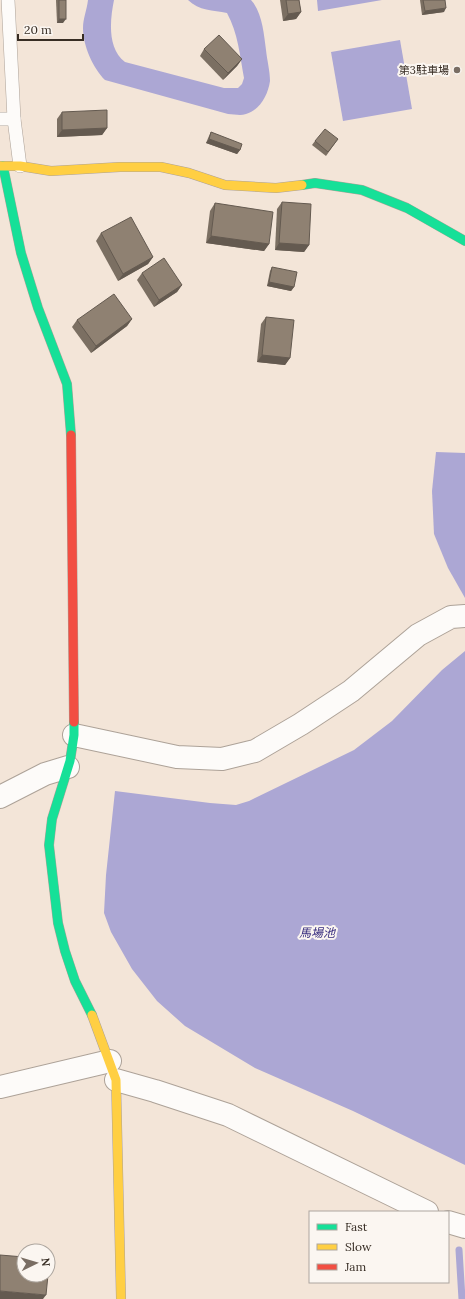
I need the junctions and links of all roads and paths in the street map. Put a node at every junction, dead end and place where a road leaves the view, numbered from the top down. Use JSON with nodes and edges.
{"nodes":[{"id":1,"x":8,"y":0,"type":"edge"},
{"id":2,"x":0,"y":119,"type":"edge"},
{"id":3,"x":14,"y":119,"type":"junction"},
{"id":4,"x":2,"y":166,"type":"edge"},
{"id":5,"x":20,"y":166,"type":"junction"},
{"id":6,"x":465,"y":241,"type":"edge"},
{"id":7,"x":465,"y":616,"type":"edge"},
{"id":8,"x":74,"y":735,"type":"junction"},
{"id":9,"x":68,"y":767,"type":"junction"},
{"id":10,"x":0,"y":797,"type":"edge"},
{"id":11,"x":113,"y":1070,"type":"junction"},
{"id":12,"x":0,"y":1086,"type":"edge"},
{"id":13,"x":425,"y":1211,"type":"edge"},
{"id":14,"x":449,"y":1222,"type":"edge"},
{"id":15,"x":465,"y":1227,"type":"edge"},
{"id":16,"x":121,"y":1299,"type":"edge"}],
"edges":[{"from":1,"to":3,"type":"lane"},
{"from":2,"to":3,"type":"lane"},
{"from":3,"to":5,"type":"lane"},
{"from":4,"to":5,"type":"street"},
{"from":4,"to":8,"type":"street"},
{"from":5,"to":6,"type":"street"},
{"from":7,"to":8,"type":"street"},
{"from":8,"to":9,"type":"street"},
{"from":9,"to":10,"type":"street"},
{"from":9,"to":11,"type":"street"},
{"from":11,"to":12,"type":"street"},
{"from":11,"to":13,"type":"street"},
{"from":11,"to":16,"type":"street"},
{"from":14,"to":15,"type":"street"}]}
